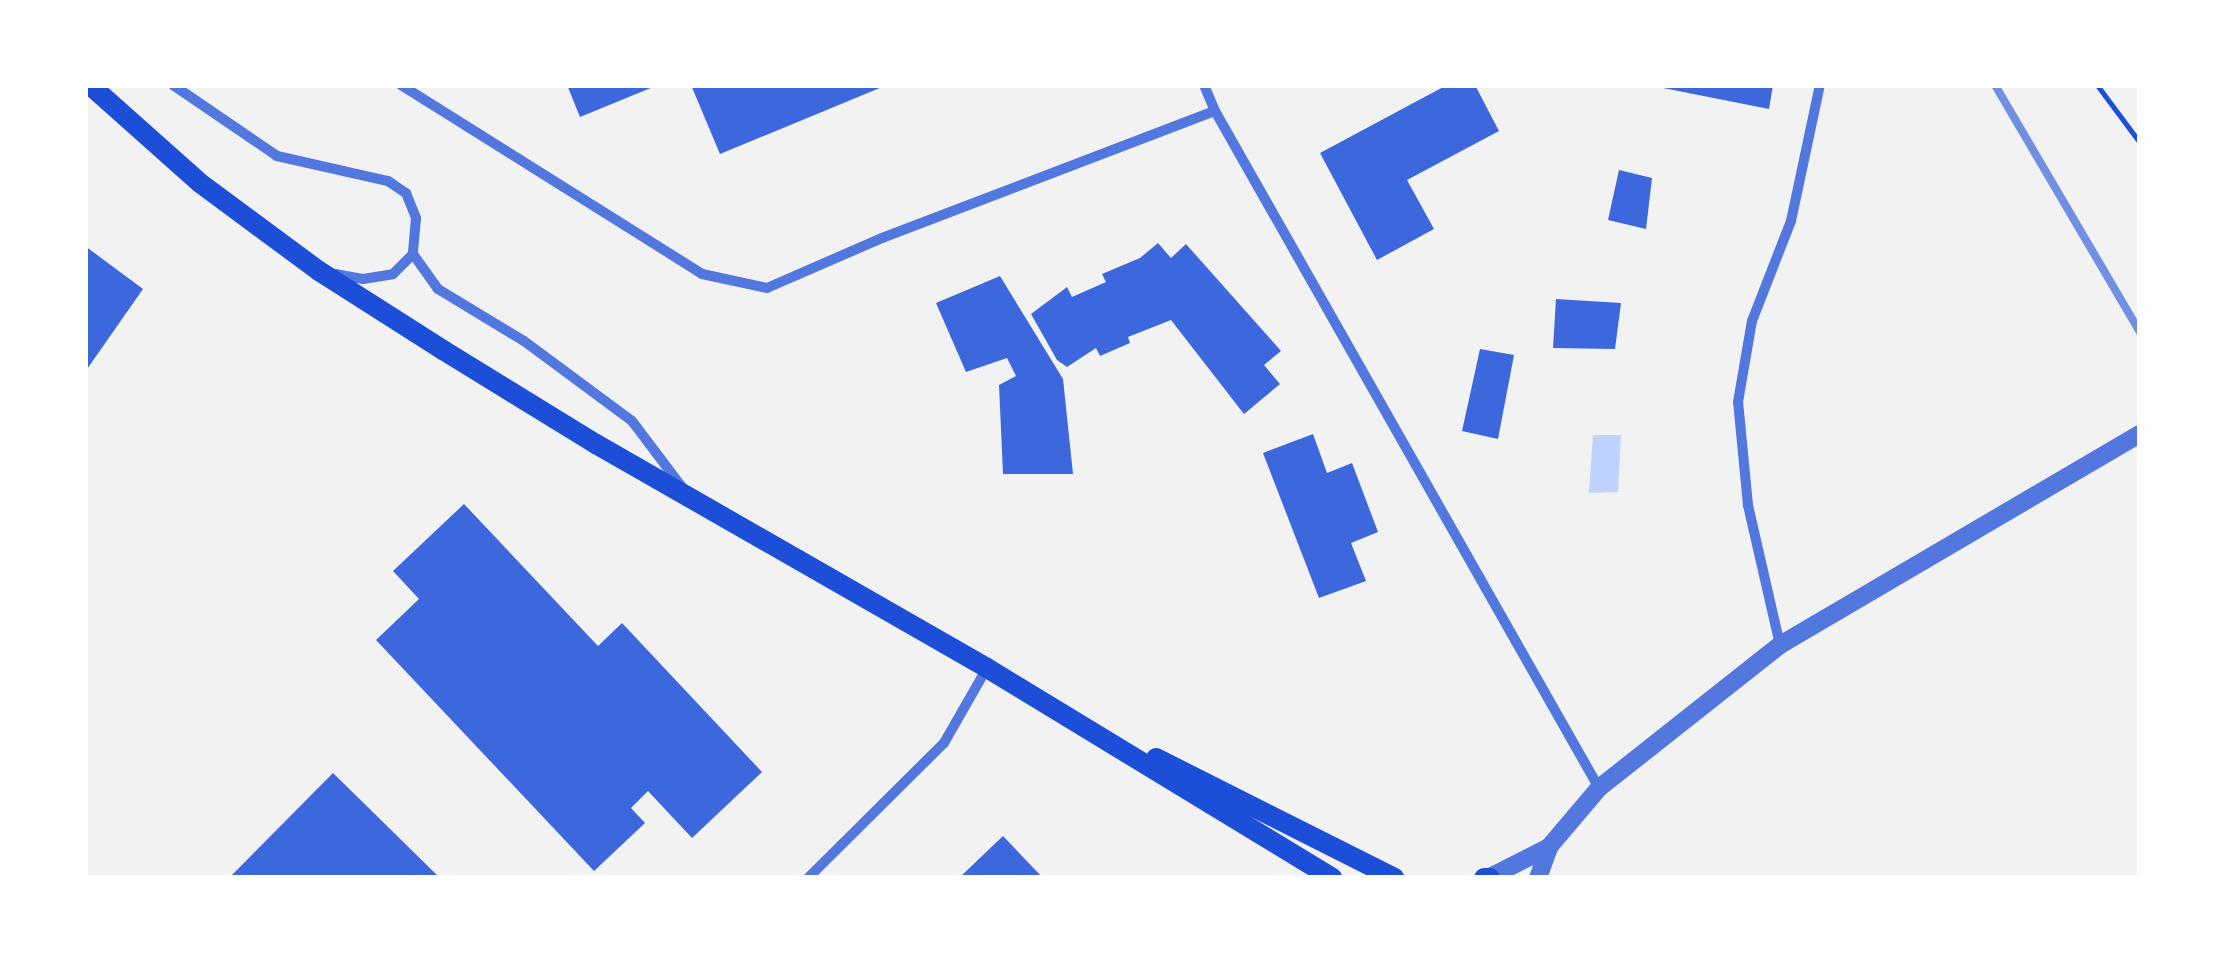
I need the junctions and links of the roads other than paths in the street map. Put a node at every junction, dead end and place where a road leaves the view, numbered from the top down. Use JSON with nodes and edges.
{"nodes":[{"id":1,"x":90,"y":85,"type":"edge"},
{"id":2,"x":173,"y":85,"type":"edge"},
{"id":3,"x":402,"y":85,"type":"edge"},
{"id":4,"x":1204,"y":85,"type":"edge"},
{"id":5,"x":1820,"y":85,"type":"edge"},
{"id":6,"x":1215,"y":111,"type":"junction"},
{"id":7,"x":413,"y":254,"type":"junction"},
{"id":8,"x":319,"y":271,"type":"junction"},
{"id":9,"x":2140,"y":434,"type":"edge"},
{"id":10,"x":692,"y":500,"type":"junction"},
{"id":11,"x":1780,"y":644,"type":"junction"},
{"id":12,"x":987,"y":668,"type":"junction"},
{"id":13,"x":1012,"y":686,"type":"junction"},
{"id":14,"x":1599,"y":788,"type":"junction"},
{"id":15,"x":1549,"y":848,"type":"junction"},
{"id":16,"x":808,"y":878,"type":"edge"},
{"id":17,"x":1332,"y":878,"type":"edge"},
{"id":18,"x":1395,"y":878,"type":"edge"},
{"id":19,"x":1488,"y":878,"type":"edge"},
{"id":20,"x":1538,"y":878,"type":"edge"}],
"edges":[{"from":1,"to":8,"type":"main road"},
{"from":2,"to":7,"type":"street"},
{"from":3,"to":6,"type":"street"},
{"from":4,"to":6,"type":"street"},
{"from":5,"to":11,"type":"street"},
{"from":6,"to":14,"type":"street"},
{"from":7,"to":8,"type":"street"},
{"from":7,"to":10,"type":"street"},
{"from":8,"to":10,"type":"main road"},
{"from":9,"to":11,"type":"street"},
{"from":10,"to":12,"type":"main road"},
{"from":11,"to":14,"type":"street"},
{"from":12,"to":13,"type":"main road"},
{"from":12,"to":16,"type":"street"},
{"from":13,"to":17,"type":"main road"},
{"from":13,"to":18,"type":"main road"},
{"from":14,"to":15,"type":"street"},
{"from":15,"to":19,"type":"street"},
{"from":15,"to":20,"type":"street"}]}
